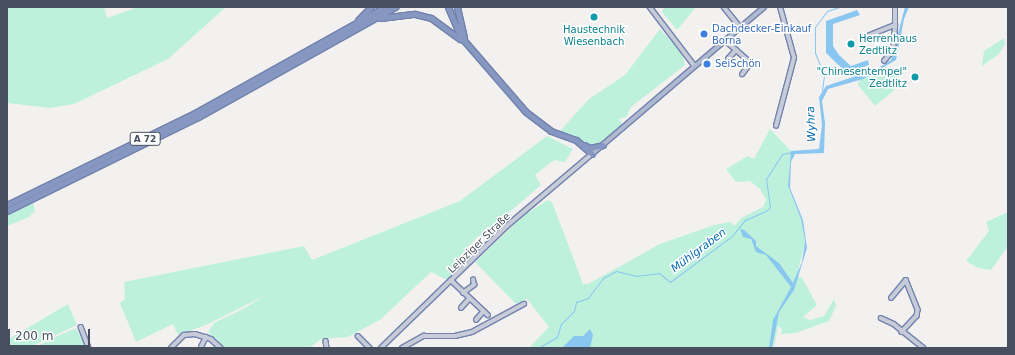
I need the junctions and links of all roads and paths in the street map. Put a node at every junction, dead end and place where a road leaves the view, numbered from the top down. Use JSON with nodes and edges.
{"nodes":[{"id":1,"x":370,"y":7,"type":"edge"},
{"id":2,"x":385,"y":7,"type":"edge"},
{"id":3,"x":395,"y":7,"type":"edge"},
{"id":4,"x":448,"y":7,"type":"edge"},
{"id":5,"x":457,"y":7,"type":"edge"},
{"id":6,"x":650,"y":7,"type":"edge"},
{"id":7,"x":724,"y":7,"type":"edge"},
{"id":8,"x":764,"y":7,"type":"edge"},
{"id":9,"x":780,"y":7,"type":"edge"},
{"id":10,"x":895,"y":7,"type":"edge"},
{"id":11,"x":373,"y":20,"type":"junction"},
{"id":12,"x":895,"y":25,"type":"junction"},
{"id":13,"x":741,"y":28,"type":"junction"},
{"id":14,"x":345,"y":30,"type":"junction"},
{"id":15,"x":865,"y":37,"type":"dead end"},
{"id":16,"x":726,"y":41,"type":"junction"},
{"id":17,"x":467,"y":45,"type":"junction"},
{"id":18,"x":736,"y":50,"type":"junction"},
{"id":19,"x":728,"y":59,"type":"dead end"},
{"id":20,"x":884,"y":61,"type":"dead end"},
{"id":21,"x":695,"y":66,"type":"junction"},
{"id":22,"x":744,"y":74,"type":"dead end"},
{"id":23,"x":776,"y":126,"type":"dead end"},
{"id":24,"x":583,"y":145,"type":"junction"},
{"id":25,"x":603,"y":145,"type":"junction"},
{"id":26,"x":592,"y":154,"type":"junction"},
{"id":27,"x":7,"y":205,"type":"edge"},
{"id":28,"x":7,"y":211,"type":"edge"},
{"id":29,"x":451,"y":280,"type":"junction"},
{"id":30,"x":473,"y":280,"type":"dead end"},
{"id":31,"x":463,"y":293,"type":"junction"},
{"id":32,"x":890,"y":298,"type":"dead end"},
{"id":33,"x":469,"y":299,"type":"junction"},
{"id":34,"x":524,"y":304,"type":"dead end"},
{"id":35,"x":462,"y":308,"type":"dead end"},
{"id":36,"x":483,"y":312,"type":"junction"},
{"id":37,"x":488,"y":314,"type":"dead end"},
{"id":38,"x":881,"y":318,"type":"dead end"},
{"id":39,"x":476,"y":320,"type":"dead end"},
{"id":40,"x":81,"y":327,"type":"dead end"},
{"id":41,"x":902,"y":332,"type":"junction"},
{"id":42,"x":358,"y":336,"type":"dead end"},
{"id":43,"x":206,"y":337,"type":"junction"},
{"id":44,"x":326,"y":341,"type":"dead end"},
{"id":45,"x":201,"y":347,"type":"dead end"},
{"id":46,"x":89,"y":348,"type":"edge"},
{"id":47,"x":171,"y":348,"type":"edge"},
{"id":48,"x":221,"y":348,"type":"edge"},
{"id":49,"x":327,"y":348,"type":"edge"},
{"id":50,"x":370,"y":348,"type":"edge"},
{"id":51,"x":381,"y":348,"type":"edge"},
{"id":52,"x":402,"y":348,"type":"edge"},
{"id":53,"x":924,"y":348,"type":"edge"}],
"edges":[{"from":1,"to":14,"type":"highway"},
{"from":2,"to":14,"type":"highway","number":"A 72"},
{"from":3,"to":11,"type":"highway","number":"A 72"},
{"from":4,"to":17,"type":"highway"},
{"from":5,"to":17,"type":"highway"},
{"from":6,"to":21,"type":"street"},
{"from":7,"to":13,"type":"street"},
{"from":8,"to":13,"type":"main road"},
{"from":9,"to":23,"type":"street"},
{"from":10,"to":12,"type":"street"},
{"from":11,"to":17,"type":"highway"},
{"from":11,"to":28,"type":"highway","number":"A 72"},
{"from":12,"to":15,"type":"street"},
{"from":12,"to":20,"type":"street"},
{"from":13,"to":16,"type":"main road"},
{"from":14,"to":27,"type":"highway","number":"A 72"},
{"from":16,"to":18,"type":"street"},
{"from":16,"to":21,"type":"main road"},
{"from":17,"to":24,"type":"highway"},
{"from":18,"to":19,"type":"street"},
{"from":18,"to":22,"type":"street"},
{"from":21,"to":25,"type":"main road"},
{"from":24,"to":25,"type":"highway"},
{"from":24,"to":26,"type":"highway"},
{"from":25,"to":26,"type":"main road"},
{"from":26,"to":29,"type":"street","name":"Leipziger Straße"},
{"from":29,"to":31,"type":"street"},
{"from":29,"to":51,"type":"street","name":"Leipziger Straße"},
{"from":30,"to":31,"type":"street"},
{"from":31,"to":33,"type":"street"},
{"from":32,"to":41,"type":"street"},
{"from":33,"to":35,"type":"street"},
{"from":33,"to":36,"type":"street"},
{"from":34,"to":52,"type":"street"},
{"from":36,"to":37,"type":"street"},
{"from":36,"to":39,"type":"street"},
{"from":38,"to":41,"type":"street"},
{"from":40,"to":46,"type":"street"},
{"from":41,"to":53,"type":"street"},
{"from":42,"to":50,"type":"street"},
{"from":43,"to":45,"type":"street"},
{"from":43,"to":47,"type":"street"},
{"from":43,"to":48,"type":"street"},
{"from":44,"to":49,"type":"street"}]}
